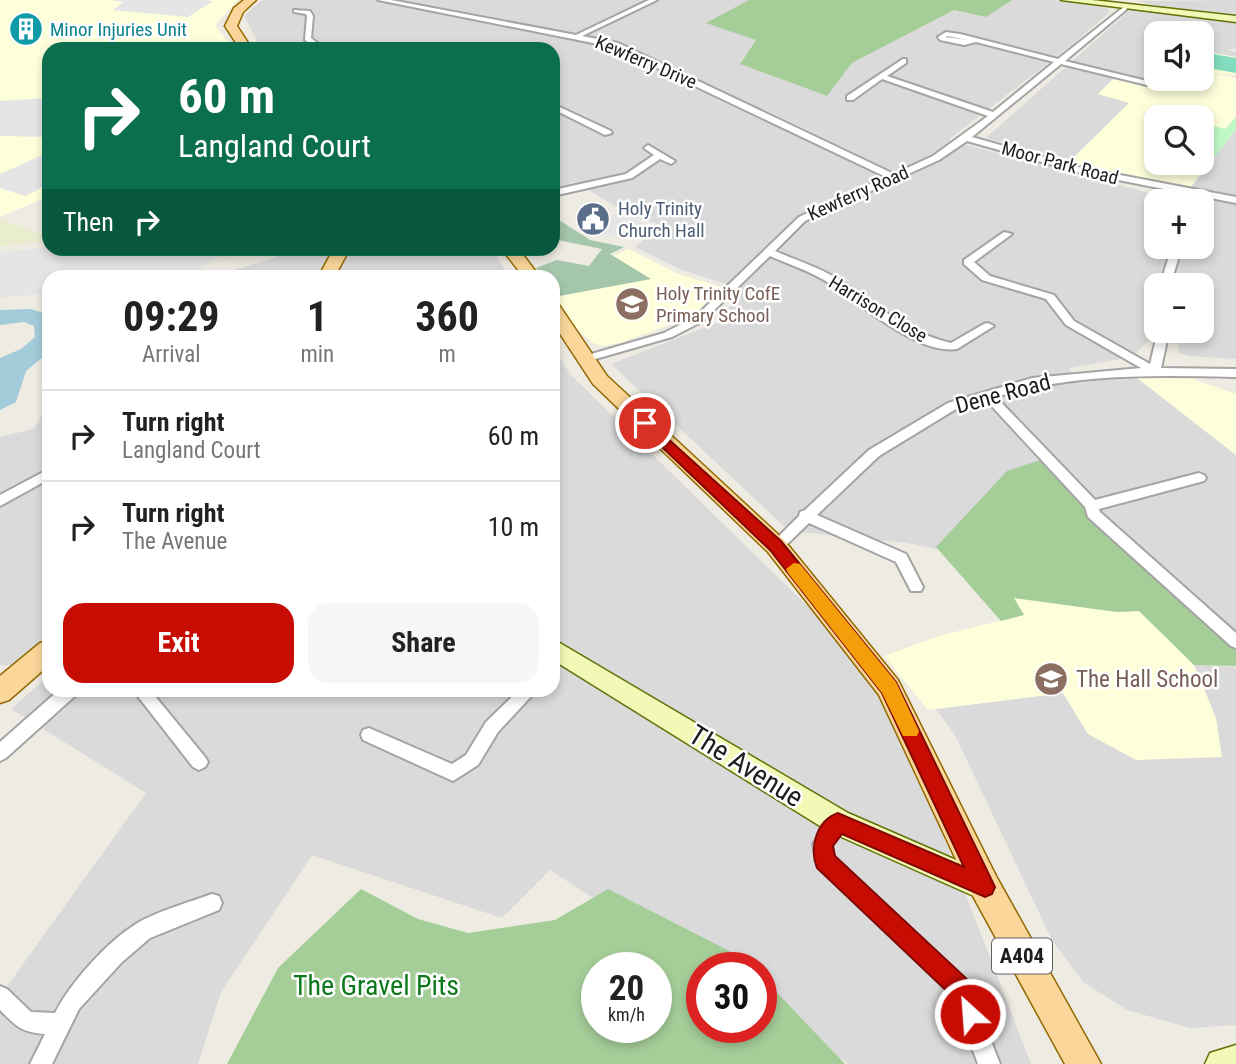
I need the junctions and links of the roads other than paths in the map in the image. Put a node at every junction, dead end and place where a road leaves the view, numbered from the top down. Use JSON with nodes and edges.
{"nodes":[{"id":1,"x":251,"y":0,"type":"edge"},
{"id":2,"x":381,"y":0,"type":"edge"},
{"id":3,"x":654,"y":0,"type":"edge"},
{"id":4,"x":1066,"y":0,"type":"edge"},
{"id":5,"x":1127,"y":4,"type":"edge"},
{"id":6,"x":1144,"y":6,"type":"dead end"},
{"id":7,"x":296,"y":11,"type":"dead end"},
{"id":8,"x":1236,"y":19,"type":"edge"},
{"id":9,"x":578,"y":36,"type":"junction"},
{"id":10,"x":973,"y":41,"type":"dead end"},
{"id":11,"x":241,"y":42,"type":"edge"},
{"id":12,"x":313,"y":42,"type":"edge"},
{"id":13,"x":903,"y":61,"type":"dead end"},
{"id":14,"x":1059,"y":61,"type":"junction"},
{"id":15,"x":882,"y":77,"type":"junction"},
{"id":16,"x":1143,"y":83,"type":"dead end"},
{"id":17,"x":850,"y":98,"type":"dead end"},
{"id":18,"x":560,"y":109,"type":"edge"},
{"id":19,"x":572,"y":114,"type":"junction"},
{"id":20,"x":994,"y":115,"type":"junction"},
{"id":21,"x":560,"y":119,"type":"edge"},
{"id":22,"x":608,"y":133,"type":"dead end"},
{"id":23,"x":966,"y":138,"type":"junction"},
{"id":24,"x":648,"y":148,"type":"dead end"},
{"id":25,"x":660,"y":155,"type":"junction"},
{"id":26,"x":671,"y":162,"type":"dead end"},
{"id":27,"x":893,"y":177,"type":"junction"},
{"id":28,"x":1164,"y":189,"type":"edge"},
{"id":29,"x":560,"y":191,"type":"edge"},
{"id":30,"x":1214,"y":199,"type":"edge"},
{"id":31,"x":1236,"y":200,"type":"edge"},
{"id":32,"x":1007,"y":234,"type":"dead end"},
{"id":33,"x":767,"y":251,"type":"junction"},
{"id":34,"x":515,"y":256,"type":"edge"},
{"id":35,"x":526,"y":270,"type":"edge"},
{"id":36,"x":560,"y":321,"type":"edge"},
{"id":37,"x":988,"y":327,"type":"dead end"},
{"id":38,"x":1161,"y":343,"type":"edge"},
{"id":39,"x":585,"y":359,"type":"junction"},
{"id":40,"x":1154,"y":371,"type":"junction"},
{"id":41,"x":1236,"y":373,"type":"edge"},
{"id":42,"x":988,"y":395,"type":"junction"},
{"id":43,"x":42,"y":477,"type":"edge"},
{"id":44,"x":1199,"y":478,"type":"dead end"},
{"id":45,"x":0,"y":501,"type":"edge"},
{"id":46,"x":1092,"y":506,"type":"junction"},
{"id":47,"x":806,"y":515,"type":"junction"},
{"id":48,"x":776,"y":546,"type":"junction"},
{"id":49,"x":916,"y":587,"type":"dead end"},
{"id":50,"x":1236,"y":642,"type":"edge"},
{"id":51,"x":42,"y":656,"type":"edge"},
{"id":52,"x":560,"y":658,"type":"edge"},
{"id":53,"x":0,"y":692,"type":"edge"},
{"id":54,"x":62,"y":697,"type":"edge"},
{"id":55,"x":147,"y":697,"type":"edge"},
{"id":56,"x":522,"y":697,"type":"edge"},
{"id":57,"x":369,"y":735,"type":"dead end"},
{"id":58,"x":0,"y":754,"type":"edge"},
{"id":59,"x":199,"y":762,"type":"dead end"},
{"id":60,"x":838,"y":822,"type":"junction"},
{"id":61,"x":985,"y":887,"type":"junction"},
{"id":62,"x":212,"y":903,"type":"dead end"},
{"id":63,"x":0,"y":996,"type":"edge"},
{"id":64,"x":61,"y":1024,"type":"junction"},
{"id":65,"x":1236,"y":1061,"type":"edge"},
{"id":66,"x":41,"y":1064,"type":"edge"},
{"id":67,"x":989,"y":1064,"type":"edge"},
{"id":68,"x":1084,"y":1064,"type":"edge"},
{"id":69,"x":1221,"y":1064,"type":"edge"}],
"edges":[{"from":1,"to":11,"type":"main road"},
{"from":2,"to":9,"type":"street","name":"Kewferry Drive"},
{"from":3,"to":9,"type":"street"},
{"from":4,"to":5,"type":"street"},
{"from":5,"to":6,"type":"street"},
{"from":5,"to":8,"type":"street"},
{"from":5,"to":14,"type":"street","name":"Kewferry Road"},
{"from":7,"to":12,"type":"street"},
{"from":9,"to":27,"type":"street","name":"Kewferry Drive"},
{"from":10,"to":14,"type":"street"},
{"from":13,"to":15,"type":"street"},
{"from":14,"to":16,"type":"street"},
{"from":14,"to":20,"type":"street","name":"Kewferry Road"},
{"from":15,"to":17,"type":"street"},
{"from":15,"to":20,"type":"street"},
{"from":18,"to":19,"type":"street"},
{"from":19,"to":21,"type":"street"},
{"from":19,"to":22,"type":"street"},
{"from":20,"to":23,"type":"street","name":"Kewferry Road"},
{"from":23,"to":27,"type":"street","name":"Kewferry Road"},
{"from":23,"to":28,"type":"street","name":"Moor Park Road"},
{"from":24,"to":25,"type":"street"},
{"from":25,"to":26,"type":"street"},
{"from":25,"to":29,"type":"street"},
{"from":27,"to":33,"type":"street","name":"Kewferry Road"},
{"from":30,"to":31,"type":"street","name":"Moor Park Road"},
{"from":32,"to":40,"type":"street"},
{"from":33,"to":37,"type":"street","name":"Harrison Close"},
{"from":33,"to":39,"type":"street","name":"Kewferry Road"},
{"from":34,"to":35,"type":"main road"},
{"from":36,"to":39,"type":"main road","number":"A404"},
{"from":38,"to":40,"type":"street"},
{"from":39,"to":48,"type":"main road","number":"A404"},
{"from":40,"to":41,"type":"street","name":"Dene Road"},
{"from":40,"to":42,"type":"street","name":"Dene Road"},
{"from":42,"to":46,"type":"street"},
{"from":42,"to":47,"type":"street","name":"Dene Road"},
{"from":43,"to":45,"type":"street"},
{"from":44,"to":46,"type":"street"},
{"from":46,"to":50,"type":"street"},
{"from":47,"to":48,"type":"street","name":"Dene Road"},
{"from":47,"to":49,"type":"street"},
{"from":48,"to":61,"type":"main road","number":"A404"},
{"from":51,"to":53,"type":"main road"},
{"from":52,"to":60,"type":"street","name":"The Avenue"},
{"from":54,"to":58,"type":"street"},
{"from":55,"to":59,"type":"street"},
{"from":56,"to":57,"type":"street"},
{"from":60,"to":61,"type":"street","name":"The Avenue"},
{"from":60,"to":67,"type":"street"},
{"from":61,"to":68,"type":"main road","number":"A404"},
{"from":62,"to":64,"type":"street"},
{"from":63,"to":64,"type":"street"},
{"from":64,"to":66,"type":"street"},
{"from":65,"to":69,"type":"street"}]}
